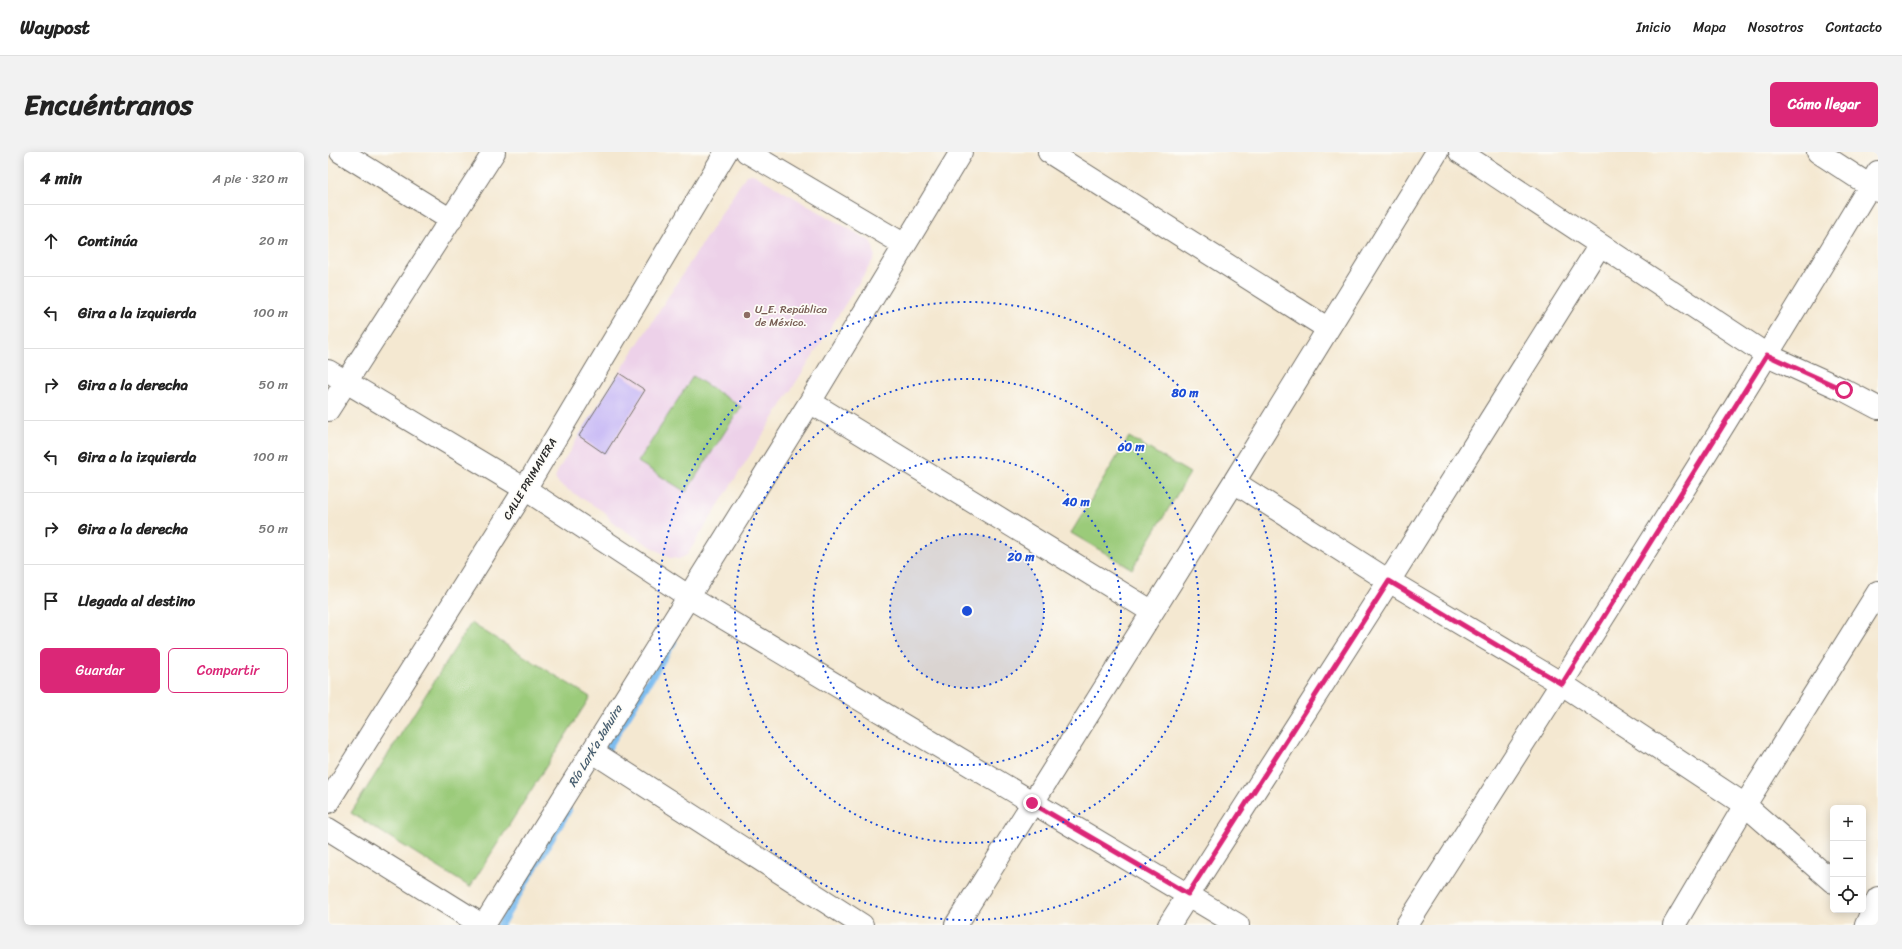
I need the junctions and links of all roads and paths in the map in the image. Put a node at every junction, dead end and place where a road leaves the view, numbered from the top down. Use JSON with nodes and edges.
{"nodes":[{"id":1,"x":335,"y":152,"type":"edge"},
{"id":2,"x":341,"y":152,"type":"edge"},
{"id":3,"x":494,"y":152,"type":"edge"},
{"id":4,"x":726,"y":152,"type":"edge"},
{"id":5,"x":747,"y":152,"type":"edge"},
{"id":6,"x":961,"y":152,"type":"edge"},
{"id":7,"x":1049,"y":152,"type":"edge"},
{"id":8,"x":1437,"y":152,"type":"edge"},
{"id":9,"x":1460,"y":152,"type":"edge"},
{"id":10,"x":1818,"y":152,"type":"edge"},
{"id":11,"x":328,"y":164,"type":"edge"},
{"id":12,"x":1875,"y":183,"type":"edge"},
{"id":13,"x":451,"y":220,"type":"junction"},
{"id":14,"x":1600,"y":245,"type":"junction"},
{"id":15,"x":905,"y":246,"type":"junction"},
{"id":16,"x":1327,"y":328,"type":"junction"},
{"id":17,"x":1767,"y":355,"type":"junction"},
{"id":18,"x":337,"y":377,"type":"edge"},
{"id":19,"x":810,"y":402,"type":"junction"},
{"id":20,"x":1878,"y":408,"type":"edge"},
{"id":21,"x":328,"y":410,"type":"edge"},
{"id":22,"x":1234,"y":482,"type":"junction"},
{"id":23,"x":525,"y":489,"type":"junction"},
{"id":24,"x":1389,"y":581,"type":"junction"},
{"id":25,"x":1878,"y":592,"type":"edge"},
{"id":26,"x":689,"y":597,"type":"junction"},
{"id":27,"x":1151,"y":611,"type":"junction"},
{"id":28,"x":1562,"y":684,"type":"junction"},
{"id":29,"x":593,"y":752,"type":"junction"},
{"id":30,"x":328,"y":802,"type":"edge"},
{"id":31,"x":1032,"y":803,"type":"junction"},
{"id":32,"x":1745,"y":805,"type":"junction"},
{"id":33,"x":328,"y":829,"type":"edge"},
{"id":34,"x":1830,"y":879,"type":"edge"},
{"id":35,"x":1188,"y":894,"type":"junction"},
{"id":36,"x":483,"y":925,"type":"edge"},
{"id":37,"x":862,"y":925,"type":"edge"},
{"id":38,"x":956,"y":925,"type":"edge"},
{"id":39,"x":1169,"y":925,"type":"edge"},
{"id":40,"x":1238,"y":925,"type":"edge"},
{"id":41,"x":1407,"y":925,"type":"edge"},
{"id":42,"x":1674,"y":925,"type":"edge"}],
"edges":[{"from":1,"to":11,"type":"street"},
{"from":2,"to":13,"type":"street"},
{"from":3,"to":13,"type":"street"},
{"from":4,"to":23,"type":"street","name":"CALLE PRIMAVERA"},
{"from":5,"to":15,"type":"street"},
{"from":6,"to":15,"type":"street"},
{"from":7,"to":16,"type":"street"},
{"from":8,"to":16,"type":"street"},
{"from":9,"to":14,"type":"street"},
{"from":10,"to":12,"type":"street"},
{"from":12,"to":17,"type":"street"},
{"from":13,"to":18,"type":"street"},
{"from":14,"to":17,"type":"street"},
{"from":14,"to":24,"type":"street"},
{"from":15,"to":19,"type":"street"},
{"from":16,"to":22,"type":"street"},
{"from":17,"to":20,"type":"street"},
{"from":17,"to":28,"type":"street"},
{"from":18,"to":21,"type":"street"},
{"from":18,"to":23,"type":"street"},
{"from":19,"to":26,"type":"street"},
{"from":19,"to":27,"type":"street"},
{"from":22,"to":24,"type":"street"},
{"from":22,"to":27,"type":"street"},
{"from":23,"to":26,"type":"street"},
{"from":23,"to":30,"type":"street","name":"CALLE PRIMAVERA"},
{"from":24,"to":28,"type":"street"},
{"from":24,"to":35,"type":"street"},
{"from":25,"to":32,"type":"street"},
{"from":26,"to":29,"type":"street"},
{"from":26,"to":31,"type":"street"},
{"from":27,"to":31,"type":"street"},
{"from":28,"to":32,"type":"street"},
{"from":28,"to":41,"type":"street"},
{"from":29,"to":36,"type":"street"},
{"from":29,"to":37,"type":"street"},
{"from":31,"to":35,"type":"street"},
{"from":31,"to":38,"type":"street"},
{"from":32,"to":34,"type":"street"},
{"from":32,"to":42,"type":"street"},
{"from":33,"to":36,"type":"street"},
{"from":35,"to":39,"type":"street"},
{"from":35,"to":40,"type":"street"}]}
